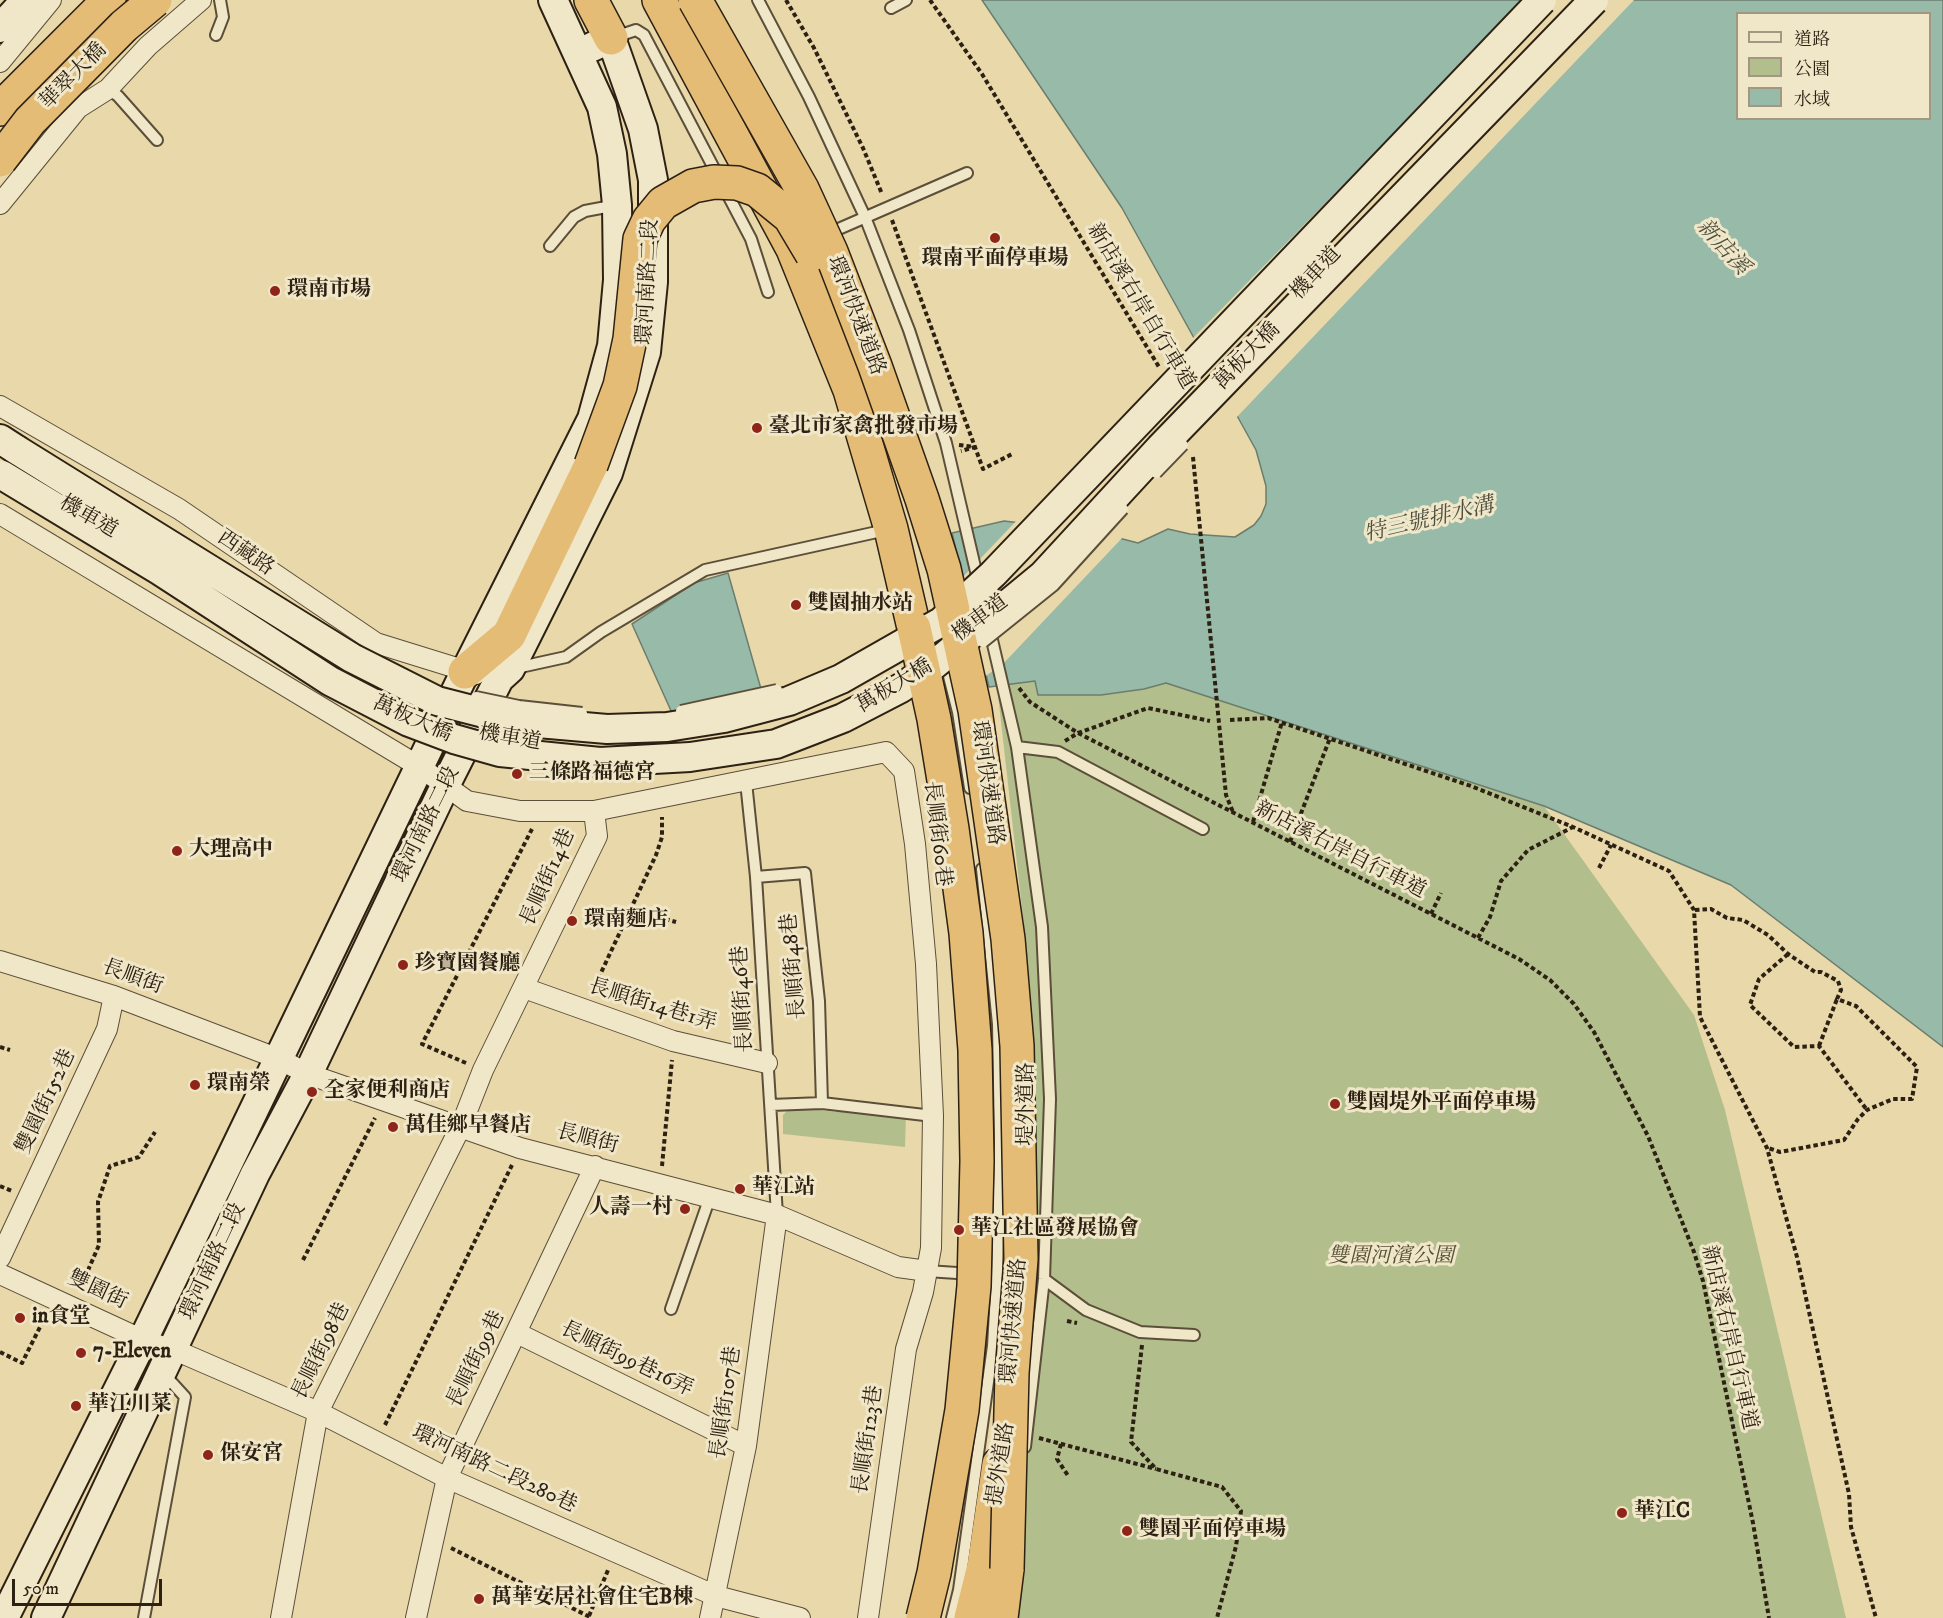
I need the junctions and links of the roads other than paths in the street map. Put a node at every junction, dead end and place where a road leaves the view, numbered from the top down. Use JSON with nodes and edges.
{"nodes":[{"id":1,"x":26,"y":0,"type":"edge"},
{"id":2,"x":51,"y":0,"type":"edge"},
{"id":3,"x":108,"y":0,"type":"edge"},
{"id":4,"x":155,"y":0,"type":"edge"},
{"id":5,"x":201,"y":0,"type":"edge"},
{"id":6,"x":220,"y":0,"type":"edge"},
{"id":7,"x":553,"y":0,"type":"edge"},
{"id":8,"x":591,"y":0,"type":"edge"},
{"id":9,"x":659,"y":0,"type":"edge"},
{"id":10,"x":695,"y":0,"type":"edge"},
{"id":11,"x":705,"y":0,"type":"edge"},
{"id":12,"x":758,"y":0,"type":"edge"},
{"id":13,"x":906,"y":0,"type":"edge"},
{"id":14,"x":1528,"y":0,"type":"edge"},
{"id":15,"x":1542,"y":0,"type":"edge"},
{"id":16,"x":1594,"y":0,"type":"edge"},
{"id":17,"x":1605,"y":0,"type":"edge"},
{"id":18,"x":891,"y":8,"type":"dead end"},
{"id":19,"x":2,"y":23,"type":"edge"},
{"id":20,"x":216,"y":35,"type":"dead end"},
{"id":21,"x":611,"y":38,"type":"junction"},
{"id":22,"x":579,"y":52,"type":"junction"},
{"id":23,"x":0,"y":62,"type":"edge"},
{"id":24,"x":108,"y":89,"type":"junction"},
{"id":25,"x":0,"y":109,"type":"edge"},
{"id":26,"x":157,"y":140,"type":"dead end"},
{"id":27,"x":0,"y":160,"type":"edge"},
{"id":28,"x":967,"y":173,"type":"dead end"},
{"id":29,"x":0,"y":204,"type":"edge"},
{"id":30,"x":617,"y":205,"type":"junction"},
{"id":31,"x":866,"y":217,"type":"junction"},
{"id":32,"x":806,"y":243,"type":"junction"},
{"id":33,"x":550,"y":246,"type":"dead end"},
{"id":34,"x":768,"y":292,"type":"dead end"},
{"id":35,"x":1287,"y":334,"type":"dead end"},
{"id":36,"x":612,"y":346,"type":"junction"},
{"id":37,"x":646,"y":352,"type":"junction"},
{"id":38,"x":0,"y":406,"type":"edge"},
{"id":39,"x":13,"y":439,"type":"edge"},
{"id":40,"x":1190,"y":442,"type":"road end"},
{"id":41,"x":1,"y":474,"type":"edge"},
{"id":42,"x":1149,"y":480,"type":"dead end"},
{"id":43,"x":1133,"y":498,"type":"dead end"},
{"id":44,"x":922,"y":499,"type":"junction"},
{"id":45,"x":0,"y":514,"type":"edge"},
{"id":46,"x":47,"y":516,"type":"dead end"},
{"id":47,"x":891,"y":529,"type":"junction"},
{"id":48,"x":927,"y":636,"type":"junction"},
{"id":49,"x":884,"y":641,"type":"dead end"},
{"id":50,"x":504,"y":674,"type":"junction"},
{"id":51,"x":423,"y":680,"type":"dead end"},
{"id":52,"x":455,"y":681,"type":"junction"},
{"id":53,"x":785,"y":688,"type":"dead end"},
{"id":54,"x":916,"y":693,"type":"dead end"},
{"id":55,"x":666,"y":713,"type":"dead end"},
{"id":56,"x":593,"y":714,"type":"dead end"},
{"id":57,"x":843,"y":731,"type":"dead end"},
{"id":58,"x":1017,"y":747,"type":"junction"},
{"id":59,"x":420,"y":767,"type":"junction"},
{"id":60,"x":746,"y":782,"type":"junction"},
{"id":61,"x":445,"y":786,"type":"junction"},
{"id":62,"x":972,"y":802,"type":"dead end"},
{"id":63,"x":594,"y":810,"type":"junction"},
{"id":64,"x":1203,"y":829,"type":"dead end"},
{"id":65,"x":980,"y":858,"type":"dead end"},
{"id":66,"x":756,"y":876,"type":"junction"},
{"id":67,"x":0,"y":961,"type":"edge"},
{"id":68,"x":524,"y":988,"type":"junction"},
{"id":69,"x":114,"y":996,"type":"junction"},
{"id":70,"x":279,"y":1059,"type":"junction"},
{"id":71,"x":767,"y":1063,"type":"junction"},
{"id":72,"x":308,"y":1074,"type":"junction"},
{"id":73,"x":822,"y":1103,"type":"junction"},
{"id":74,"x":771,"y":1105,"type":"junction"},
{"id":75,"x":933,"y":1116,"type":"junction"},
{"id":76,"x":461,"y":1126,"type":"junction"},
{"id":77,"x":595,"y":1166,"type":"junction"},
{"id":78,"x":710,"y":1197,"type":"junction"},
{"id":79,"x":777,"y":1215,"type":"junction"},
{"id":80,"x":0,"y":1258,"type":"edge"},
{"id":81,"x":927,"y":1271,"type":"junction"},
{"id":82,"x":0,"y":1274,"type":"edge"},
{"id":83,"x":997,"y":1276,"type":"junction"},
{"id":84,"x":1044,"y":1279,"type":"junction"},
{"id":85,"x":671,"y":1309,"type":"dead end"},
{"id":86,"x":517,"y":1333,"type":"junction"},
{"id":87,"x":1194,"y":1335,"type":"dead end"},
{"id":88,"x":143,"y":1340,"type":"junction"},
{"id":89,"x":168,"y":1361,"type":"junction"},
{"id":90,"x":1012,"y":1373,"type":"junction"},
{"id":91,"x":318,"y":1412,"type":"junction"},
{"id":92,"x":746,"y":1446,"type":"junction"},
{"id":93,"x":447,"y":1478,"type":"junction"},
{"id":94,"x":716,"y":1596,"type":"junction"},
{"id":95,"x":4,"y":1618,"type":"edge"},
{"id":96,"x":46,"y":1618,"type":"edge"},
{"id":97,"x":144,"y":1618,"type":"edge"},
{"id":98,"x":281,"y":1618,"type":"edge"},
{"id":99,"x":416,"y":1618,"type":"edge"},
{"id":100,"x":710,"y":1618,"type":"edge"},
{"id":101,"x":800,"y":1618,"type":"edge"},
{"id":102,"x":868,"y":1618,"type":"edge"},
{"id":103,"x":923,"y":1618,"type":"edge"},
{"id":104,"x":952,"y":1618,"type":"edge"},
{"id":105,"x":971,"y":1618,"type":"edge"},
{"id":106,"x":992,"y":1618,"type":"edge"},
{"id":107,"x":1000,"y":1618,"type":"edge"}],
"edges":[{"from":1,"to":19,"type":"street"},
{"from":2,"to":23,"type":"street"},
{"from":3,"to":25,"type":"highway","name":"華翠大橋"},
{"from":4,"to":27,"type":"highway","name":"華翠大橋","bridge":true},
{"from":5,"to":24,"type":"street"},
{"from":6,"to":20,"type":"lane"},
{"from":7,"to":22,"type":"street","name":"環河南路二段"},
{"from":8,"to":21,"type":"highway"},
{"from":9,"to":32,"type":"highway","name":"環河快速道路"},
{"from":10,"to":44,"type":"highway","name":"環河快速道路","bridge":true},
{"from":11,"to":32,"type":"lane"},
{"from":12,"to":31,"type":"lane","name":"堤外道路"},
{"from":13,"to":18,"type":"lane"},
{"from":14,"to":49,"type":"lane","name":"機車道","bridge":true},
{"from":15,"to":39,"type":"street","name":"萬板大橋","bridge":true},
{"from":16,"to":41,"type":"street","name":"萬板大橋","bridge":true},
{"from":17,"to":35,"type":"lane","name":"機車道"},
{"from":21,"to":22,"type":"street"},
{"from":21,"to":34,"type":"lane"},
{"from":21,"to":37,"type":"street","name":"環河南路二段"},
{"from":22,"to":30,"type":"street","name":"環河南路二段"},
{"from":24,"to":26,"type":"lane"},
{"from":24,"to":29,"type":"street"},
{"from":28,"to":31,"type":"lane"},
{"from":30,"to":33,"type":"lane"},
{"from":30,"to":36,"type":"street","name":"環河南路二段"},
{"from":31,"to":32,"type":"lane"},
{"from":31,"to":58,"type":"lane","name":"堤外道路","bridge":true},
{"from":32,"to":47,"type":"highway","name":"環河快速道路"},
{"from":36,"to":37,"type":"street"},
{"from":36,"to":52,"type":"street","name":"環河南路二段"},
{"from":37,"to":50,"type":"street","name":"環河南路二段"},
{"from":38,"to":52,"type":"street","name":"西藏路"},
{"from":39,"to":51,"type":"lane","name":"機車道"},
{"from":40,"to":42,"type":"lane","bridge":true},
{"from":43,"to":54,"type":"lane","name":"機車道","bridge":true},
{"from":44,"to":52,"type":"highway","bridge":true},
{"from":44,"to":90,"type":"highway","name":"環河快速道路","bridge":true},
{"from":45,"to":59,"type":"street"},
{"from":46,"to":57,"type":"lane","name":"機車道"},
{"from":47,"to":48,"type":"highway","name":"環河快速道路"},
{"from":47,"to":50,"type":"lane"},
{"from":48,"to":62,"type":"lane"},
{"from":48,"to":103,"type":"highway","name":"環河快速道路","bridge":true},
{"from":50,"to":52,"type":"street","name":"西藏路"},
{"from":50,"to":61,"type":"street","name":"環河南路二段"},
{"from":52,"to":56,"type":"lane","name":"機車道","bridge":true},
{"from":52,"to":59,"type":"street","name":"環河南路二段"},
{"from":53,"to":55,"type":"lane","bridge":true},
{"from":58,"to":64,"type":"lane"},
{"from":58,"to":84,"type":"lane","name":"堤外道路"},
{"from":59,"to":61,"type":"street"},
{"from":59,"to":70,"type":"street","name":"環河南路二段"},
{"from":60,"to":63,"type":"street","name":"長順街60巷"},
{"from":60,"to":66,"type":"lane","name":"長順街46巷"},
{"from":60,"to":75,"type":"street","name":"長順街60巷"},
{"from":61,"to":63,"type":"street","name":"長順街60巷"},
{"from":61,"to":72,"type":"street","name":"環河南路二段"},
{"from":63,"to":68,"type":"street","name":"長順街14巷"},
{"from":65,"to":83,"type":"lane"},
{"from":66,"to":71,"type":"lane","name":"長順街46巷"},
{"from":66,"to":73,"type":"lane","name":"長順街48巷"},
{"from":67,"to":69,"type":"street","name":"長順街"},
{"from":68,"to":71,"type":"street","name":"長順街14巷1弄"},
{"from":68,"to":76,"type":"street","name":"長順街14巷"},
{"from":69,"to":70,"type":"street","name":"長順街"},
{"from":69,"to":80,"type":"street","name":"雙園街152巷"},
{"from":70,"to":72,"type":"street","name":"長順街"},
{"from":70,"to":88,"type":"street","name":"環河南路二段"},
{"from":71,"to":74,"type":"lane","name":"長順街46巷"},
{"from":72,"to":76,"type":"street","name":"長順街"},
{"from":72,"to":89,"type":"street","name":"環河南路二段"},
{"from":73,"to":74,"type":"lane"},
{"from":73,"to":75,"type":"lane"},
{"from":74,"to":79,"type":"lane","name":"長順街46巷"},
{"from":75,"to":81,"type":"street","name":"長順街60巷"},
{"from":76,"to":77,"type":"street","name":"長順街"},
{"from":76,"to":91,"type":"street","name":"長順街98巷"},
{"from":77,"to":78,"type":"street","name":"長順街"},
{"from":77,"to":86,"type":"street","name":"長順街99巷"},
{"from":78,"to":79,"type":"street","name":"長順街"},
{"from":78,"to":85,"type":"lane"},
{"from":79,"to":81,"type":"street","name":"長順街"},
{"from":79,"to":92,"type":"street","name":"長順街107巷"},
{"from":81,"to":83,"type":"lane"},
{"from":81,"to":102,"type":"street","name":"長順街123巷"},
{"from":82,"to":88,"type":"street","name":"雙園街"},
{"from":83,"to":84,"type":"lane"},
{"from":83,"to":104,"type":"lane"},
{"from":84,"to":87,"type":"lane"},
{"from":84,"to":106,"type":"lane","name":"提外道路"},
{"from":86,"to":92,"type":"street","name":"長順街99巷16弄"},
{"from":86,"to":93,"type":"street","name":"長順街99巷"},
{"from":88,"to":89,"type":"street","name":"雙園街"},
{"from":88,"to":95,"type":"street","name":"環河南路二段"},
{"from":89,"to":91,"type":"street","name":"環河南路二段280巷"},
{"from":89,"to":96,"type":"street","name":"環河南路二段"},
{"from":89,"to":97,"type":"lane"},
{"from":90,"to":105,"type":"highway","name":"環河快速道路","bridge":true},
{"from":90,"to":107,"type":"highway","bridge":true},
{"from":91,"to":93,"type":"street","name":"環河南路二段280巷"},
{"from":91,"to":98,"type":"street","name":"長順街98巷"},
{"from":92,"to":94,"type":"street","name":"長順街107巷"},
{"from":93,"to":94,"type":"street","name":"環河南路二段280巷"},
{"from":93,"to":99,"type":"street","name":"長順街99巷"},
{"from":94,"to":100,"type":"street","name":"長順街107巷"},
{"from":94,"to":101,"type":"street","name":"環河南路二段280巷"}]}
